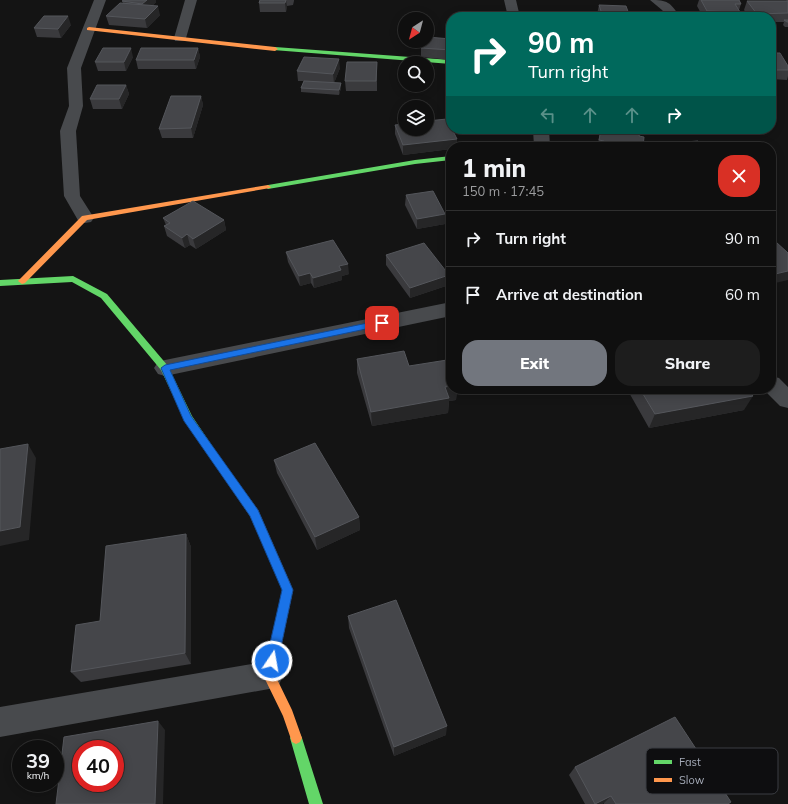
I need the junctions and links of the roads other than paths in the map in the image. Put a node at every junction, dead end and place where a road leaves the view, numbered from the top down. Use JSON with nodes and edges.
{"nodes":[{"id":1,"x":100,"y":0,"type":"edge"},
{"id":2,"x":191,"y":0,"type":"edge"},
{"id":3,"x":510,"y":0,"type":"edge"},
{"id":4,"x":523,"y":0,"type":"edge"},
{"id":5,"x":656,"y":0,"type":"edge"},
{"id":6,"x":513,"y":12,"type":"edge"},
{"id":7,"x":670,"y":12,"type":"edge"},
{"id":8,"x":89,"y":29,"type":"junction"},
{"id":9,"x":180,"y":38,"type":"junction"},
{"id":10,"x":446,"y":62,"type":"edge"},
{"id":11,"x":446,"y":159,"type":"edge"},
{"id":12,"x":85,"y":218,"type":"junction"},
{"id":13,"x":22,"y":281,"type":"junction"},
{"id":14,"x":0,"y":283,"type":"edge"},
{"id":15,"x":446,"y":310,"type":"edge"},
{"id":16,"x":165,"y":368,"type":"junction"},
{"id":17,"x":776,"y":389,"type":"edge"},
{"id":18,"x":788,"y":400,"type":"edge"},
{"id":19,"x":269,"y":675,"type":"junction"},
{"id":20,"x":0,"y":722,"type":"edge"},
{"id":21,"x":316,"y":804,"type":"edge"}],
"edges":[{"from":1,"to":8,"type":"street"},
{"from":2,"to":9,"type":"street"},
{"from":3,"to":4,"type":"street"},
{"from":3,"to":6,"type":"street"},
{"from":5,"to":7,"type":"street"},
{"from":8,"to":9,"type":"street"},
{"from":8,"to":12,"type":"street"},
{"from":9,"to":10,"type":"street"},
{"from":11,"to":12,"type":"street"},
{"from":12,"to":13,"type":"street"},
{"from":13,"to":14,"type":"street"},
{"from":13,"to":16,"type":"street"},
{"from":15,"to":16,"type":"street"},
{"from":16,"to":19,"type":"street"},
{"from":17,"to":18,"type":"street"},
{"from":19,"to":20,"type":"street"},
{"from":19,"to":21,"type":"street"}]}
